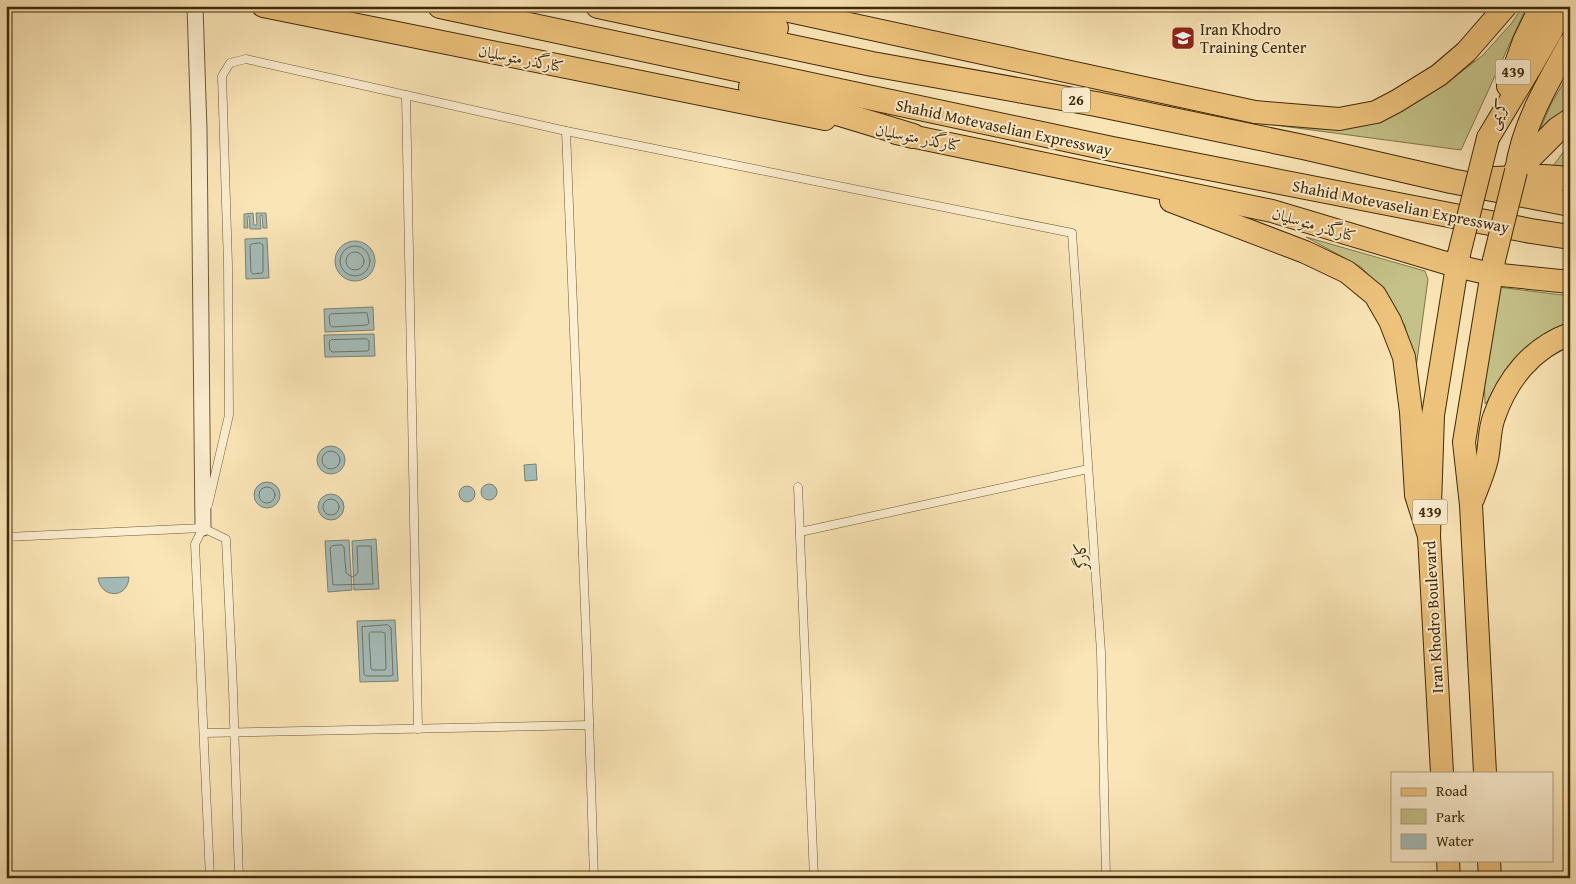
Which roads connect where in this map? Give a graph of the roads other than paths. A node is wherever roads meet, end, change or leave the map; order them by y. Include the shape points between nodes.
1 (195, 6) edge
2 (263, 6) edge
3 (440, 6) edge
4 (598, 6) edge
5 (692, 6) edge
6 (766, 6) edge
7 (1506, 6) edge
8 (1541, 6) edge
9 (1568, 6) edge
10 (592, 39) junction
11 (1570, 43) edge
12 (872, 64) junction
13 (406, 95) junction
14 (1570, 121) edge
15 (566, 131) junction
16 (913, 136) junction
17 (1488, 138) junction
18 (1516, 171) junction
19 (1110, 176) junction
20 (1570, 179) edge
21 (1451, 182) junction
22 (1570, 204) edge
23 (1570, 237) edge
24 (1457, 260) junction
25 (1492, 267) junction
26 (1570, 282) edge
27 (1570, 334) edge
28 (1088, 469) junction
29 (798, 487) dead end
30 (1471, 505) junction
31 (203, 528) junction
32 (800, 532) junction
33 (1429, 536) junction
34 (6, 537) edge
35 (590, 725) junction
36 (418, 729) junction
37 (234, 732) junction
38 (204, 733) junction
39 (1442, 772) edge
40 (1485, 772) edge
41 (1448, 862) edge
42 (1489, 862) edge
43 (210, 878) edge
44 (239, 878) edge
45 (594, 878) edge
46 (814, 878) edge
47 (1106, 878) edge
48 (1449, 878) edge
49 (1490, 878) edge

1 - 31 street
2 - 16 main road, کنارگذر متوسلیان
3 - 10 highway, Shahid Motevaselian Expressway
4 - 12 highway, Shahid Motevaselian Expressway / 26
5 - 12 highway via 777,28
6 - 7 main road via 1255,112 1339,119 1376,112 1439,76 1466,52
8 - 17 main road, کریمی / 439 via 1524,41
9 - 17 main road
10 - 16 highway
10 - 23 highway, Shahid Motevaselian Expressway via 1112,150
11 - 18 main road, 439 via 1538,101 1519,150
12 - 21 highway, Shahid Motevaselian Expressway / 26 via 1105,106
13 - 15 lane
13 - 31 lane via 246,59 230,63 222,76 229,415
13 - 36 lane
14 - 18 highway
15 - 28 lane, کارگر via 1072,233
15 - 35 lane
16 - 19 main road, کنارگذر متوسلیان
17 - 24 main road, 439, bridge
18 - 25 main road, 439, bridge
19 - 24 main road, کنارگذر متوسلیان via 1272,211
19 - 33 main road via 1305,252 1347,272 1375,295 1390,321 1404,357 1416,495
20 - 21 highway via 1544,177
21 - 22 highway, Shahid Motevaselian Expressway / 26
24 - 25 main road, کنارگذر متوسلیان
24 - 33 main road, Iran Khodro Boulevard / 439 via 1433,415
25 - 26 main road, کنارگذر متوسلیان
25 - 30 main road, 439 via 1464,442
27 - 30 main road via 1536,352 1508,386 1493,418 1487,460
28 - 32 lane
28 - 47 lane, کارگر via 1101,652
29 - 32 lane
30 - 40 main road, 439
31 - 34 lane
31 - 37 lane via 226,539
31 - 38 lane via 195,544
32 - 46 lane
33 - 39 main road, Iran Khodro Boulevard / 439
35 - 36 lane
35 - 45 lane
36 - 37 lane
37 - 38 lane
37 - 44 lane
38 - 43 lane
41 - 48 main road
42 - 49 main road

